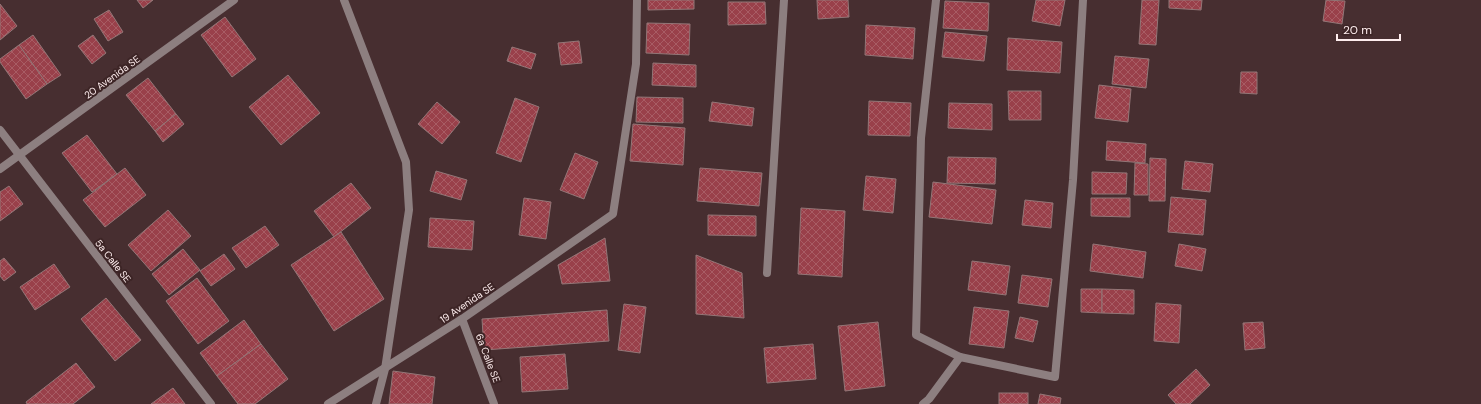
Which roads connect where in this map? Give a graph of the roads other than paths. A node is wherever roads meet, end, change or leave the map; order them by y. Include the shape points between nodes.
1 (234, 0) edge
2 (344, 0) edge
3 (637, 0) edge
4 (784, 0) edge
5 (936, 0) edge
6 (1083, 0) edge
7 (0, 130) edge
8 (20, 156) junction
9 (0, 169) edge
10 (768, 273) dead end
11 (462, 319) junction
12 (960, 357) junction
13 (385, 369) junction
14 (211, 404) edge
15 (328, 404) edge
16 (376, 404) edge
17 (494, 404) edge
18 (923, 404) edge

1 - 8 street, 20 Avenida SE
2 - 13 street via 406,162 409,210
3 - 11 street, 19 Avenida SE via 636,64 613,214
4 - 10 street
5 - 12 street via 921,138 916,335
6 - 12 street via 1073,180 1055,377
7 - 8 street, 5a Calle SE
8 - 9 street, 20 Avenida SE
8 - 14 street, 5a Calle SE
11 - 13 street, 19 Avenida SE
11 - 17 street, 6a Calle SE
12 - 18 street
13 - 15 street, 19 Avenida SE
13 - 16 street

